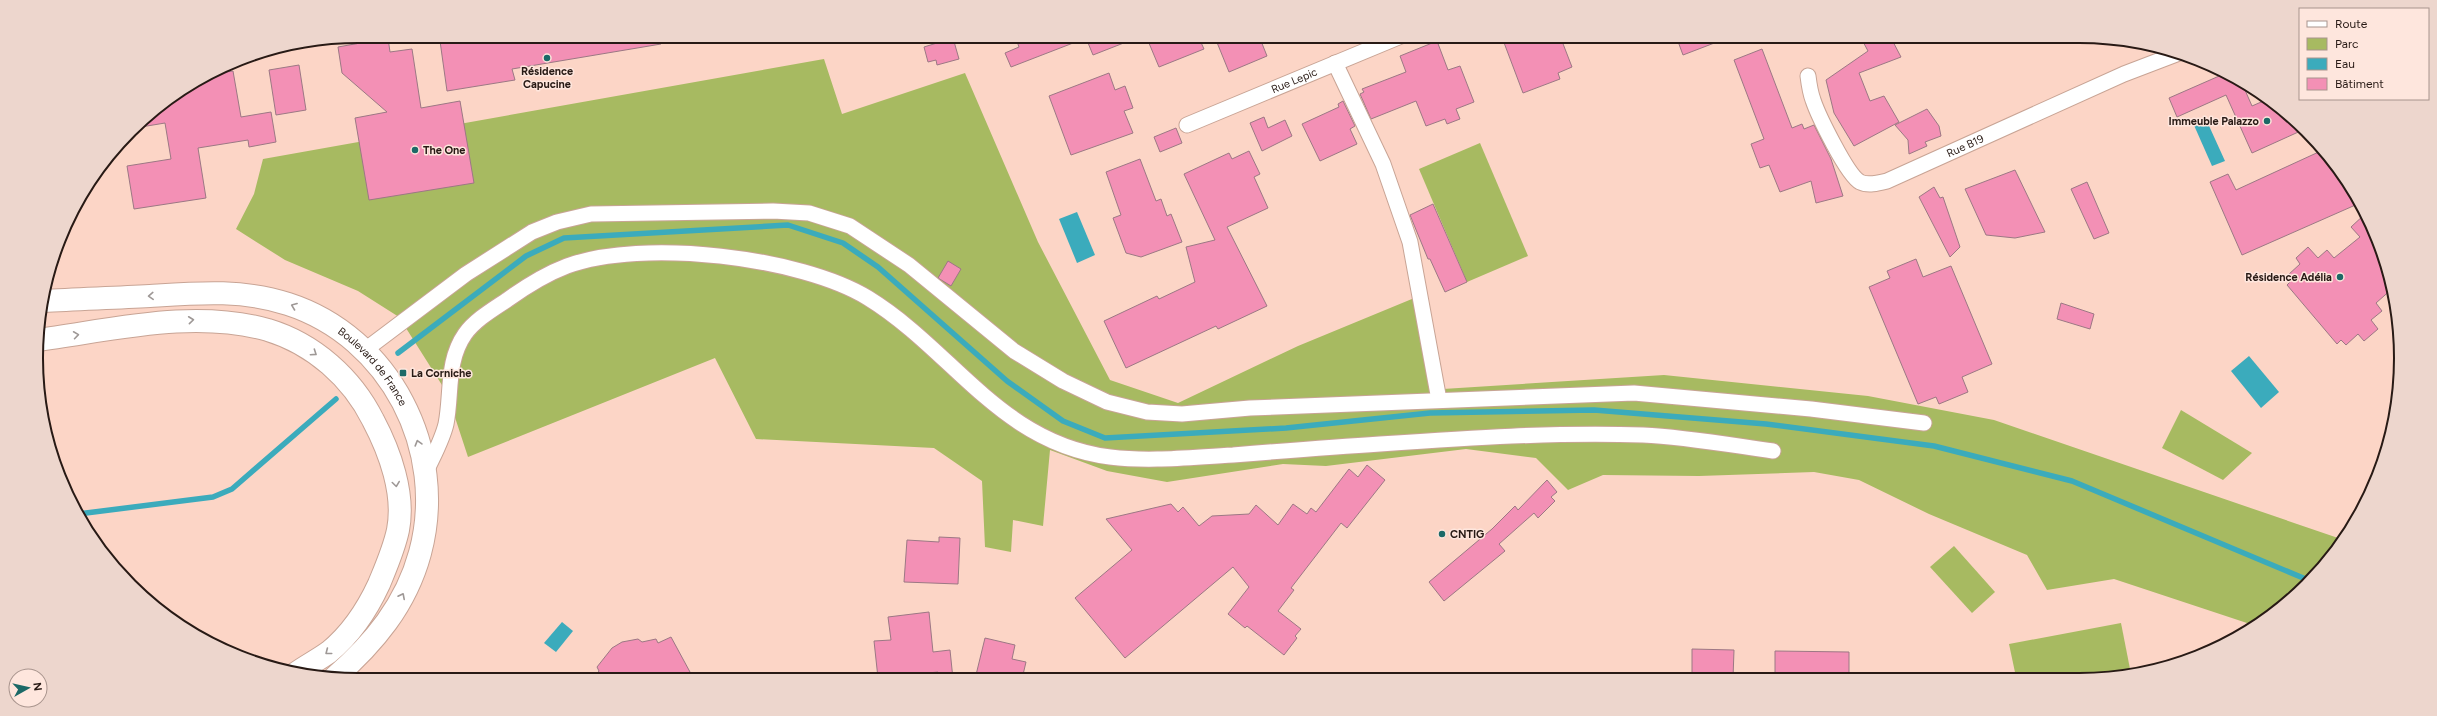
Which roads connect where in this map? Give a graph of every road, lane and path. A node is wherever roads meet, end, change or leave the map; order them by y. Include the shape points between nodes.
1 (1384, 43) edge
2 (2171, 57) edge
3 (1335, 63) junction
4 (1808, 76) dead end
5 (1187, 125) dead end
6 (48, 301) edge
7 (44, 339) edge
8 (365, 350) junction
9 (1439, 400) junction
10 (1924, 423) dead end
11 (1773, 451) dead end
12 (425, 475) junction
13 (304, 668) edge
14 (340, 672) edge

1 - 3 street, Rue Lepic
2 - 4 street, Rue B19 via 2124,74 1887,181 1872,184 1860,182 1839,154 1813,101
3 - 5 street, Rue Lepic
3 - 9 street via 1383,164 1410,242
8 -> 6 main road, Boulevard de France via 323,317 253,294 204,292
7 -> 13 main road via 197,320 240,323 298,342 340,372 357,392 389,453 399,505 398,529 383,574 356,625 329,652
8 - 9 street via 466,274 532,232 557,222 591,214 773,211 809,213 850,226 909,265 1014,351 1063,381 1107,402 1147,412 1182,414 1250,408
12 -> 8 main road, Boulevard de France via 410,416 385,372
9 - 10 street via 1634,393 1811,409
11 - 12 street via 1643,435 1478,437 1166,459 1095,455 1059,445 1005,414 983,397 904,321 864,295 796,268 724,257 650,253 588,260 566,266 525,288 475,323 463,336 455,354 445,426
14 -> 12 main road, Boulevard de France via 383,630 402,597 421,547 426,508

